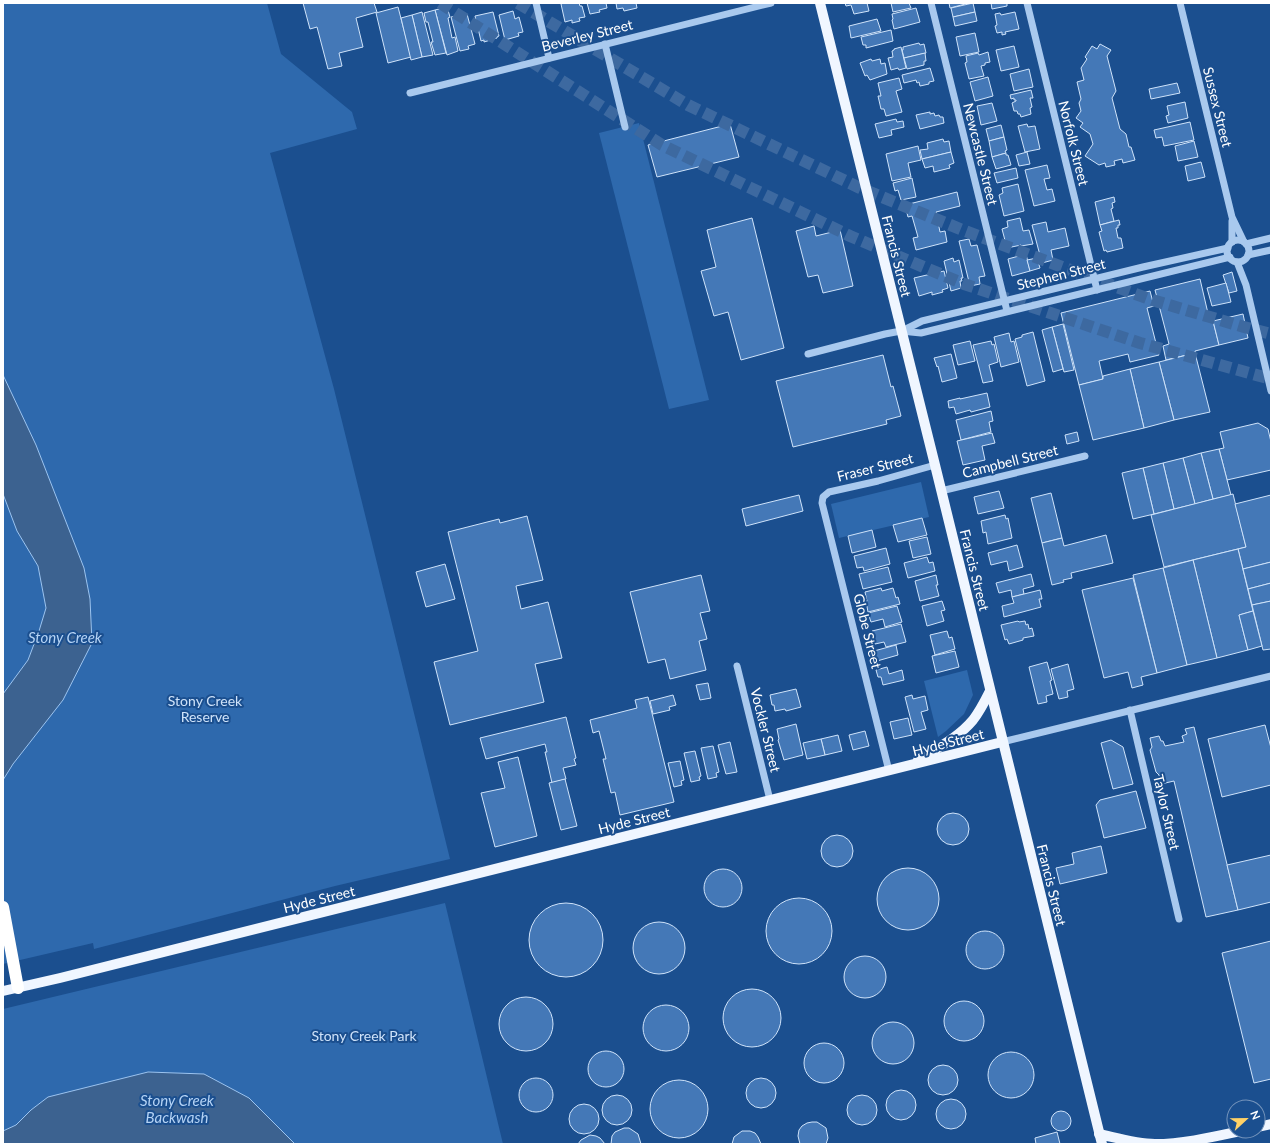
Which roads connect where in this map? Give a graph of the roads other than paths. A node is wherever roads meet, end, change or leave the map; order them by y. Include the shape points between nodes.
1 (536, 3) edge
2 (771, 3) edge
3 (820, 3) edge
4 (931, 3) edge
5 (1027, 3) edge
6 (1180, 3) edge
7 (605, 44) junction
8 (550, 58) junction
9 (410, 93) dead end
10 (625, 127) dead end
11 (1232, 217) junction
12 (1271, 238) edge
13 (1245, 243) junction
14 (1230, 245) junction
15 (1271, 250) edge
16 (1230, 258) junction
17 (1243, 259) junction
18 (1094, 279) junction
19 (1097, 290) junction
20 (1004, 301) junction
21 (1006, 311) junction
22 (901, 331) junction
23 (808, 354) dead end
24 (1271, 391) edge
25 (1084, 456) dead end
26 (935, 465) junction
27 (941, 491) junction
28 (823, 497) joint
29 (736, 666) dead end
30 (1271, 676) edge
31 (990, 691) junction
32 (1130, 710) junction
33 (1002, 742) junction
34 (907, 766) junction
35 (889, 771) junction
36 (770, 800) junction
37 (3, 907) edge
38 (1180, 919) dead end
39 (18, 988) junction
40 (3, 991) edge
41 (1226, 1134) edge
42 (1223, 1135) junction
43 (1100, 1139) edge
44 (1203, 1144) edge

1 - 8 street
2 - 7 street, Beverley Street
3 - 22 main road, Francis Street
4 - 20 street, Newcastle Street
5 - 18 street, Norfolk Street
6 - 11 street, Sussex Street
7 - 8 street, Beverley Street
7 - 10 street
8 - 9 street, Beverley Street
11 - 13 street, Sussex Street
11 - 14 street, Sussex Street
12 - 13 street
13 - 14 street via 1238,240
13 - 17 street via 1249,249
14 - 16 street
14 - 18 street, Stephen Street
15 - 17 street
16 - 17 street
16 - 19 street, Stephen Street
17 - 24 street via 1246,284
18 - 19 street, Norfolk Street
18 - 20 street, Stephen Street
19 - 21 street, Stephen Street
20 - 21 street, Newcastle Street
20 - 22 street, Stephen Street via 922,321
21 - 22 street, Stephen Street via 921,333
22 - 23 street, Stephen Street
22 - 26 main road, Francis Street
25 - 27 street, Campbell Street
26 - 27 main road, Francis Street
26 - 28 street, Fraser Street via 834,490
27 - 31 main road, Francis Street
28 - 35 street, Globe Street via 822,503
29 - 36 street, Vockler Street
30 - 32 street, Hyde Street
31 - 33 main road, Francis Street
31 - 34 main road via 981,709 962,731
32 - 33 street, Hyde Street
32 - 38 street, Taylor Street
33 - 34 main road, Hyde Street
33 - 43 main road, Francis Street
34 - 35 main road, Hyde Street
35 - 36 main road, Hyde Street
36 - 39 main road, Hyde Street
37 - 39 highway
39 - 40 main road, Hyde Street
41 - 42 main road
42 - 43 main road via 1154,1144
42 - 44 main road

